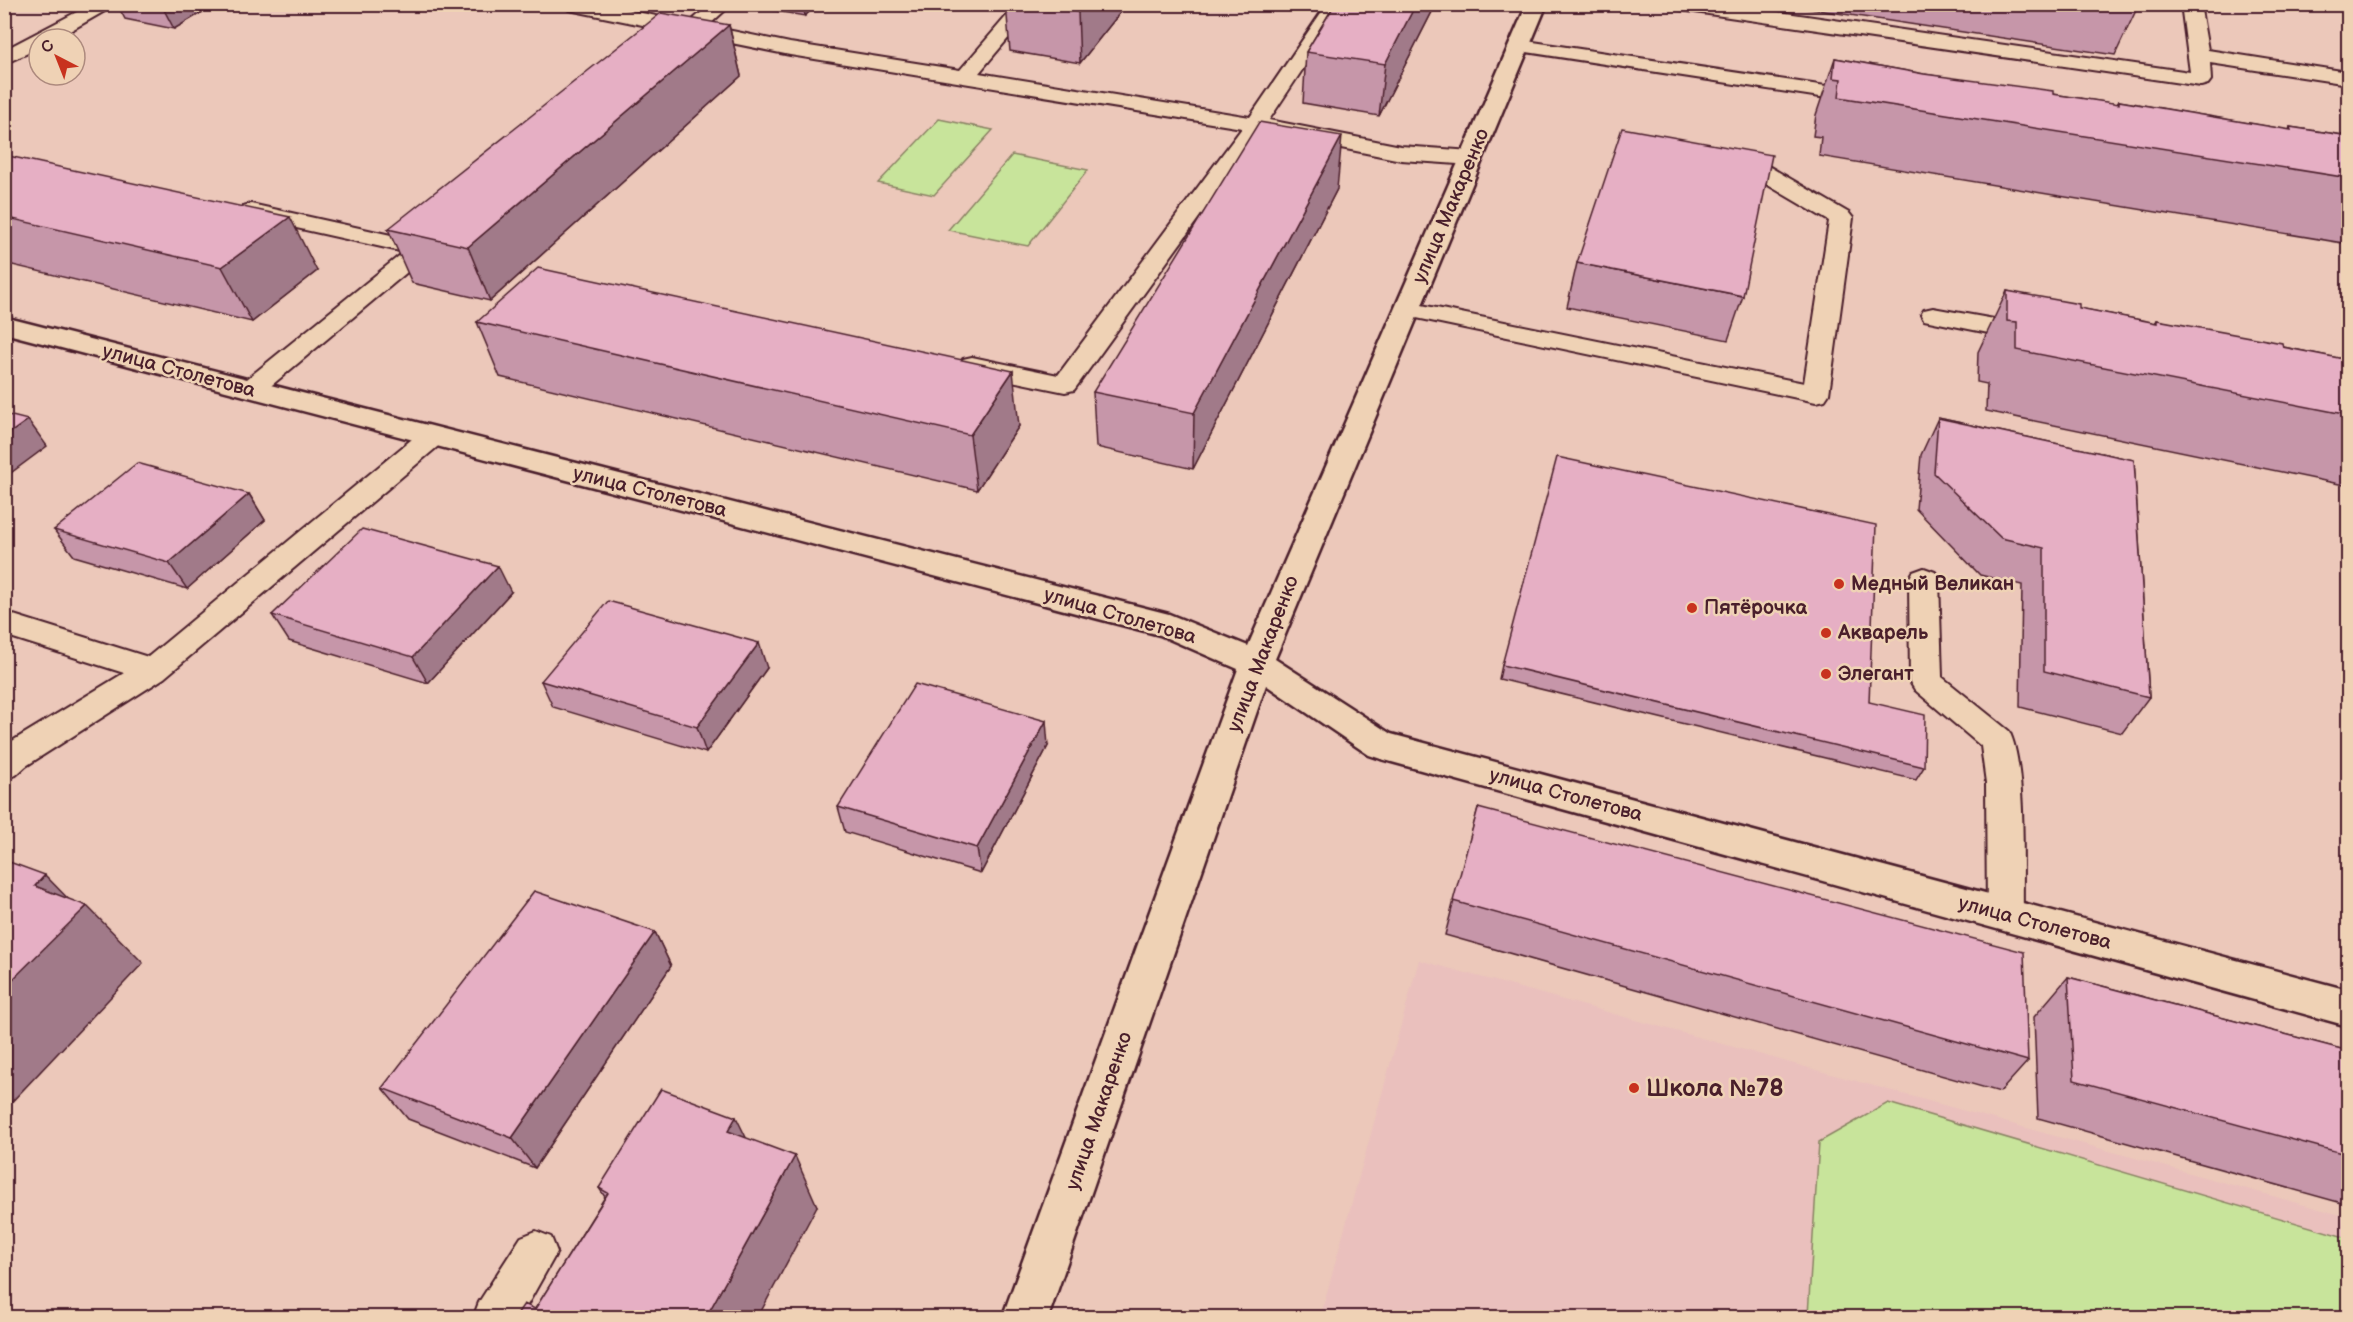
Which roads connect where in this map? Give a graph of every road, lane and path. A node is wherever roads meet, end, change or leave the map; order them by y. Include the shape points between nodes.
1 (108, 4) edge
2 (569, 4) edge
3 (723, 4) edge
4 (1028, 4) edge
5 (1337, 4) edge
6 (1537, 4) edge
7 (1681, 4) edge
8 (2190, 4) edge
9 (65, 27) edge
10 (694, 28) junction
11 (27, 46) edge
12 (1520, 46) junction
13 (667, 51) edge
14 (2199, 55) junction
15 (4, 58) edge
16 (964, 78) junction
17 (2349, 78) edge
18 (1887, 101) edge
19 (1256, 124) junction
20 (1472, 158) junction
21 (1702, 158) edge
22 (225, 205) edge
23 (450, 227) edge
24 (423, 249) junction
25 (1407, 309) junction
26 (1933, 315) dead end
27 (4, 325) edge
28 (2060, 340) edge
29 (948, 360) edge
30 (251, 389) junction
31 (433, 436) junction
32 (1924, 579) dead end
33 (4, 623) edge
34 (1257, 663) junction
35 (153, 670) junction
36 (4, 766) edge
37 (2005, 914) junction
38 (2349, 1008) edge
39 (536, 1252) dead end
40 (495, 1317) edge
41 (1025, 1317) edge

1 - 9 lane
2 - 10 lane
3 - 10 lane
4 - 16 lane
5 - 19 lane
6 - 12 street, улица Макаренко
7 - 14 lane via 2201,80
8 - 14 lane
10 - 13 lane
10 - 16 lane via 790,49
11 - 15 lane
12 - 18 lane
12 - 20 street, улица Макаренко
14 - 17 lane
16 - 19 lane
19 - 20 lane via 1401,153
19 - 29 lane via 1065,384
20 - 25 street, улица Макаренко
21 - 25 lane via 1750,165 1841,218 1816,394
22 - 24 lane
23 - 24 lane
24 - 30 lane
25 - 34 street, улица Макаренко
26 - 28 lane
27 - 30 street, улица Столетова
30 - 31 street, улица Столетова
31 - 34 street, улица Столетова via 1169,627
31 - 35 lane
32 - 37 lane via 1926,682 1997,740 2003,783
33 - 35 lane
34 - 37 street, улица Столетова via 1381,745
34 - 41 street, улица Макаренко
35 - 36 lane
37 - 38 street, улица Столетова
39 - 40 lane

